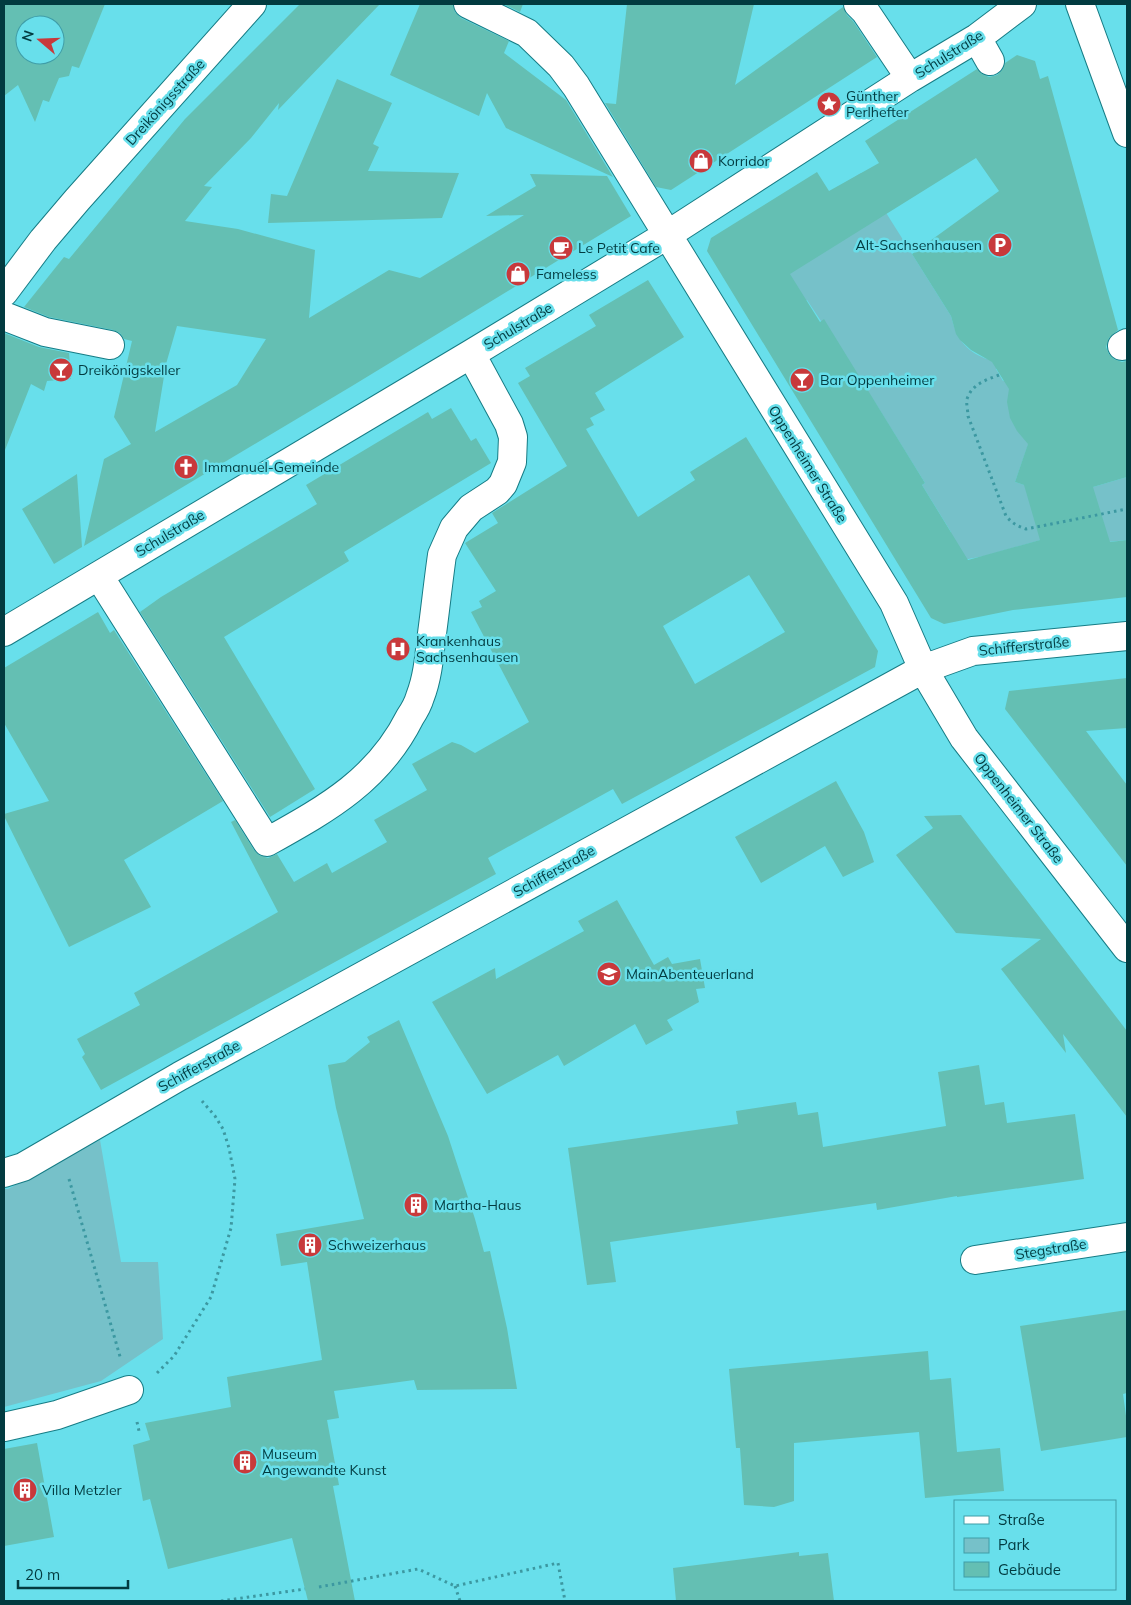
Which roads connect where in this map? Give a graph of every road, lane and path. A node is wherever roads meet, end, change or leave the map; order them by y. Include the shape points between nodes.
1 (252, 4) edge
2 (468, 4) edge
3 (858, 4) edge
4 (1022, 4) edge
5 (1080, 4) edge
6 (910, 78) junction
7 (1127, 133) edge
8 (666, 235) junction
9 (4, 292) edge
10 (4, 316) edge
11 (110, 345) dead end
12 (471, 354) junction
13 (999, 375) dead end
14 (1127, 509) edge
15 (98, 576) junction
16 (4, 632) edge
17 (1127, 636) edge
18 (923, 669) junction
19 (1127, 948) edge
20 (180, 1076) junction
21 (4, 1173) edge
22 (69, 1178) dead end
23 (1127, 1238) edge
24 (974, 1260) dead end
25 (129, 1390) junction
26 (4, 1427) edge
27 (455, 1586) junction
28 (319, 1587) dead end
29 (305, 1589) dead end
30 (221, 1601) edge
31 (460, 1601) edge
32 (566, 1601) edge

1 - 9 street, Dreikönigsstraße via 77,200
2 - 8 street, Oppenheimer Straße via 527,34 561,66
3 - 6 street
4 - 6 street, Schulstraße via 984,50
5 - 7 street
6 - 8 street, Schulstraße
8 - 12 street, Schulstraße
8 - 18 street, Oppenheimer Straße via 894,603
10 - 11 street via 45,332
12 - 15 street, Schulstraße
12 - 15 street via 509,424 512,462 503,484 471,508 447,541 428,669 420,697 404,729 389,753 367,776 313,816 267,842
13 - 14 path via 980,382 973,389 967,400 968,416 1010,521 1026,529
15 - 16 street, Schulstraße
17 - 18 street, Schifferstraße via 973,651
18 - 19 street, Oppenheimer Straße via 964,738
18 - 20 street, Schifferstraße
20 - 21 street, Schifferstraße via 23,1166
20 - 25 path via 223,1129 235,1180 231,1228 211,1297 174,1356 151,1380
22 - 25 path
23 - 24 street, Stegstraße
25 - 26 street via 57,1415
27 - 28 path via 418,1569
27 - 31 path
27 - 32 path via 558,1563
29 - 30 path

